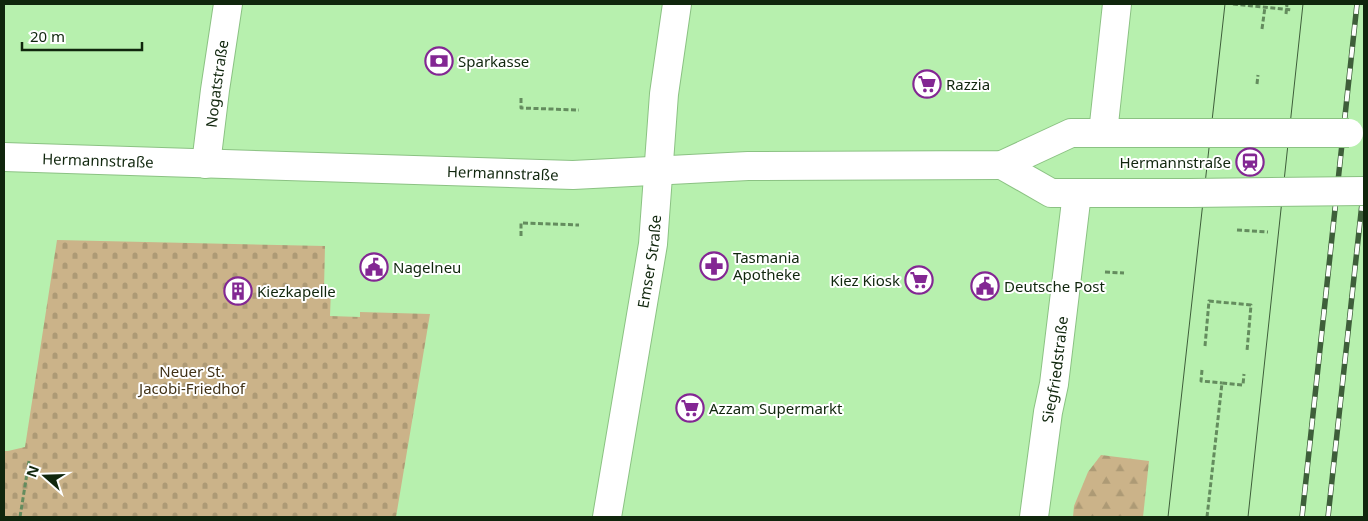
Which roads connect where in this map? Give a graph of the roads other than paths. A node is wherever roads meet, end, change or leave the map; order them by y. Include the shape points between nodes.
1 (228, 4) edge
2 (677, 4) edge
3 (1116, 4) edge
4 (1103, 133) junction
5 (1364, 133) edge
6 (4, 157) edge
7 (206, 164) junction
8 (1002, 165) junction
9 (659, 171) junction
10 (1364, 191) edge
11 (1077, 193) junction
12 (606, 517) edge
13 (1034, 517) edge

1 - 7 main road, Nogatstraße
2 - 9 main road, Emser Straße via 664,94
3 - 4 main road
4 - 5 main road, Hermannstraße, bridge
4 - 8 main road, Hermannstraße via 1071,133
6 - 7 main road, Hermannstraße
7 - 9 main road, Hermannstraße via 573,175
8 - 9 main road, Hermannstraße via 748,166
8 - 11 main road, Hermannstraße via 1051,193
9 - 12 main road, Emser Straße via 653,244
10 - 11 main road, Hermannstraße, bridge
11 - 13 main road, Siegfriedstraße

